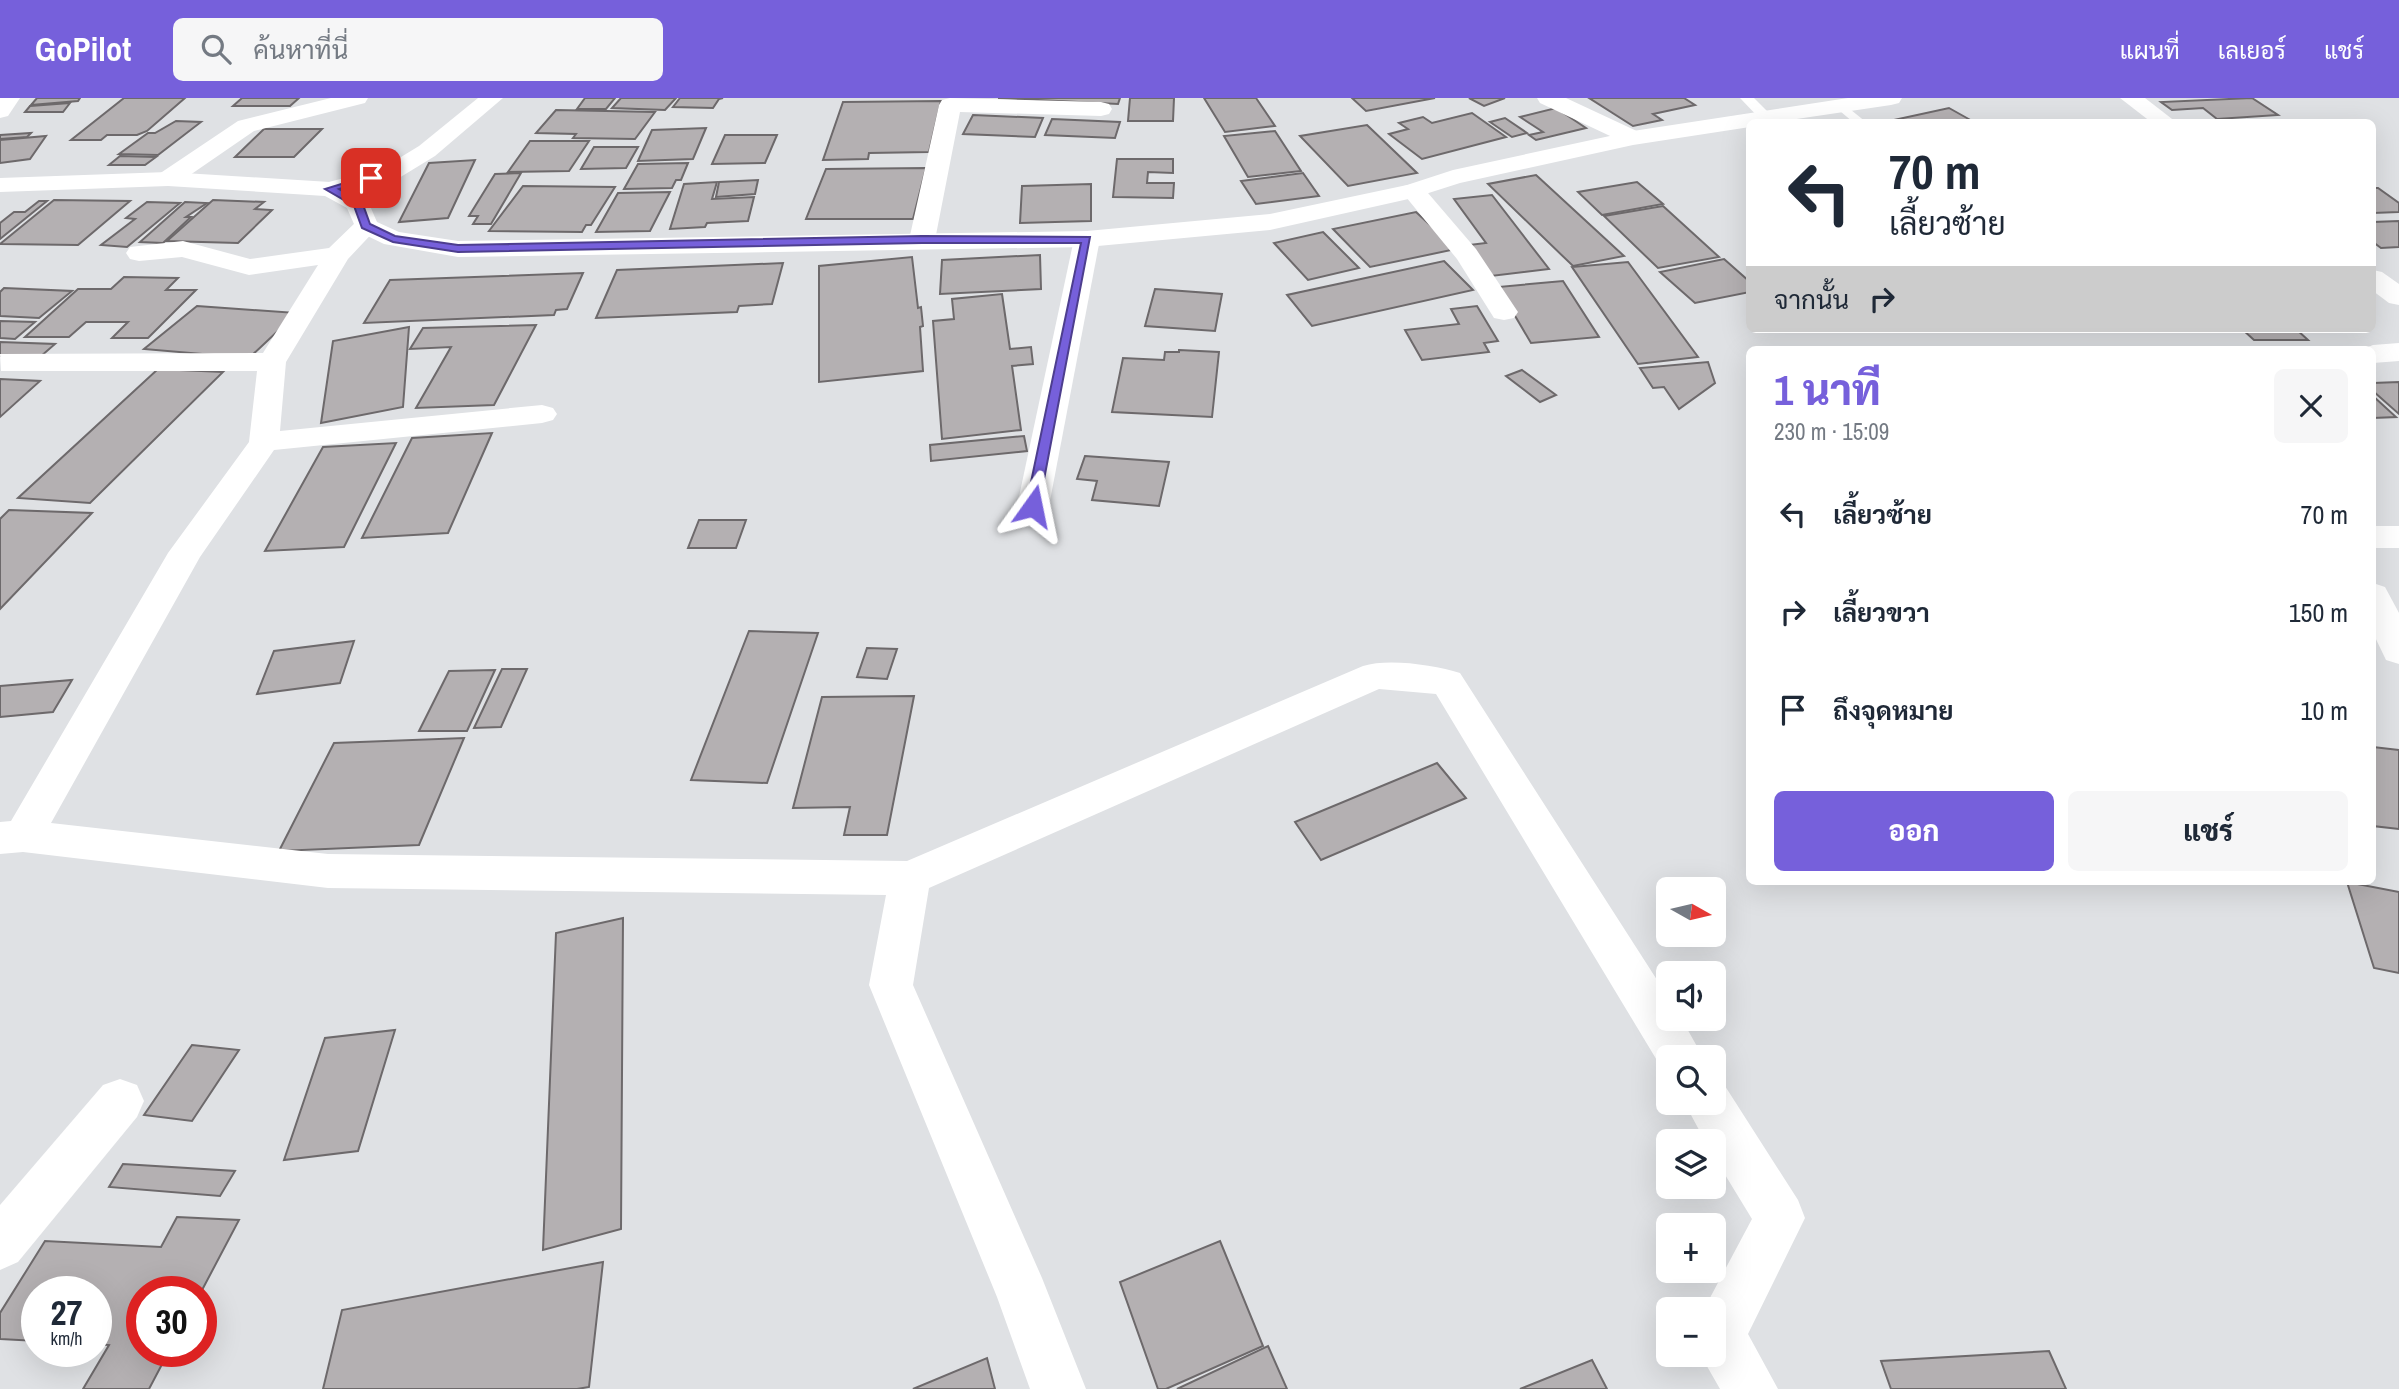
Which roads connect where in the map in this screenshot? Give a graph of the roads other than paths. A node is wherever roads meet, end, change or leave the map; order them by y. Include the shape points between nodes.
1 (9, 98) edge
2 (357, 98) edge
3 (492, 98) edge
4 (1548, 98) edge
5 (1746, 98) edge
6 (1891, 98) edge
7 (2131, 98) edge
8 (1840, 106) junction
9 (1101, 109) dead end
10 (0, 111) edge
11 (1766, 117) junction
12 (1753, 119) edge
13 (1856, 119) edge
14 (2161, 119) edge
15 (1746, 120) edge
16 (1633, 138) junction
17 (168, 178) junction
18 (0, 185) edge
19 (330, 189) junction
20 (1413, 191) junction
21 (366, 226) junction
22 (1087, 239) junction
23 (922, 240) junction
24 (139, 253) dead end
25 (337, 255) junction
26 (2376, 280) edge
27 (2399, 297) edge
28 (1504, 312) dead end
29 (2399, 352) edge
30 (2376, 354) edge
31 (1, 362) edge
32 (272, 362) junction
33 (542, 414) dead end
34 (264, 442) junction
35 (1033, 506) dead end
36 (2376, 537) edge
37 (2399, 537) edge
38 (2376, 601) edge
39 (2399, 651) edge
40 (11, 837) edge
41 (910, 878) junction
42 (1673, 1045) edge
43 (120, 1101) dead end
44 (1716, 1115) edge
45 (0, 1244) edge
46 (1058, 1389) edge
47 (1751, 1389) edge

1 - 10 street
2 - 17 street via 246,127
3 - 19 street via 427,151 391,173
4 - 16 street
5 - 11 lane
6 - 8 street
7 - 14 street
8 - 11 street
8 - 13 lane
9 - 23 street via 950,105
11 - 12 street
15 - 16 street
16 - 20 street via 1453,177
17 - 18 street
17 - 19 street
19 - 21 street via 359,204
20 - 22 street via 1270,222
20 - 28 street via 1466,255
21 - 23 street via 393,239 458,249
21 - 25 street
22 - 23 street
22 - 35 street
24 - 25 street via 183,248 249,267
25 - 32 street
26 - 27 street
29 - 30 street
31 - 32 street
32 - 34 street
33 - 34 street
34 - 40 street via 185,553
36 - 37 street
38 - 39 street
40 - 41 street via 328,871
41 - 42 street via 1376,675 1447,682
41 - 46 street via 891,985
43 - 45 street
44 - 47 street via 1780,1218 1719,1335

